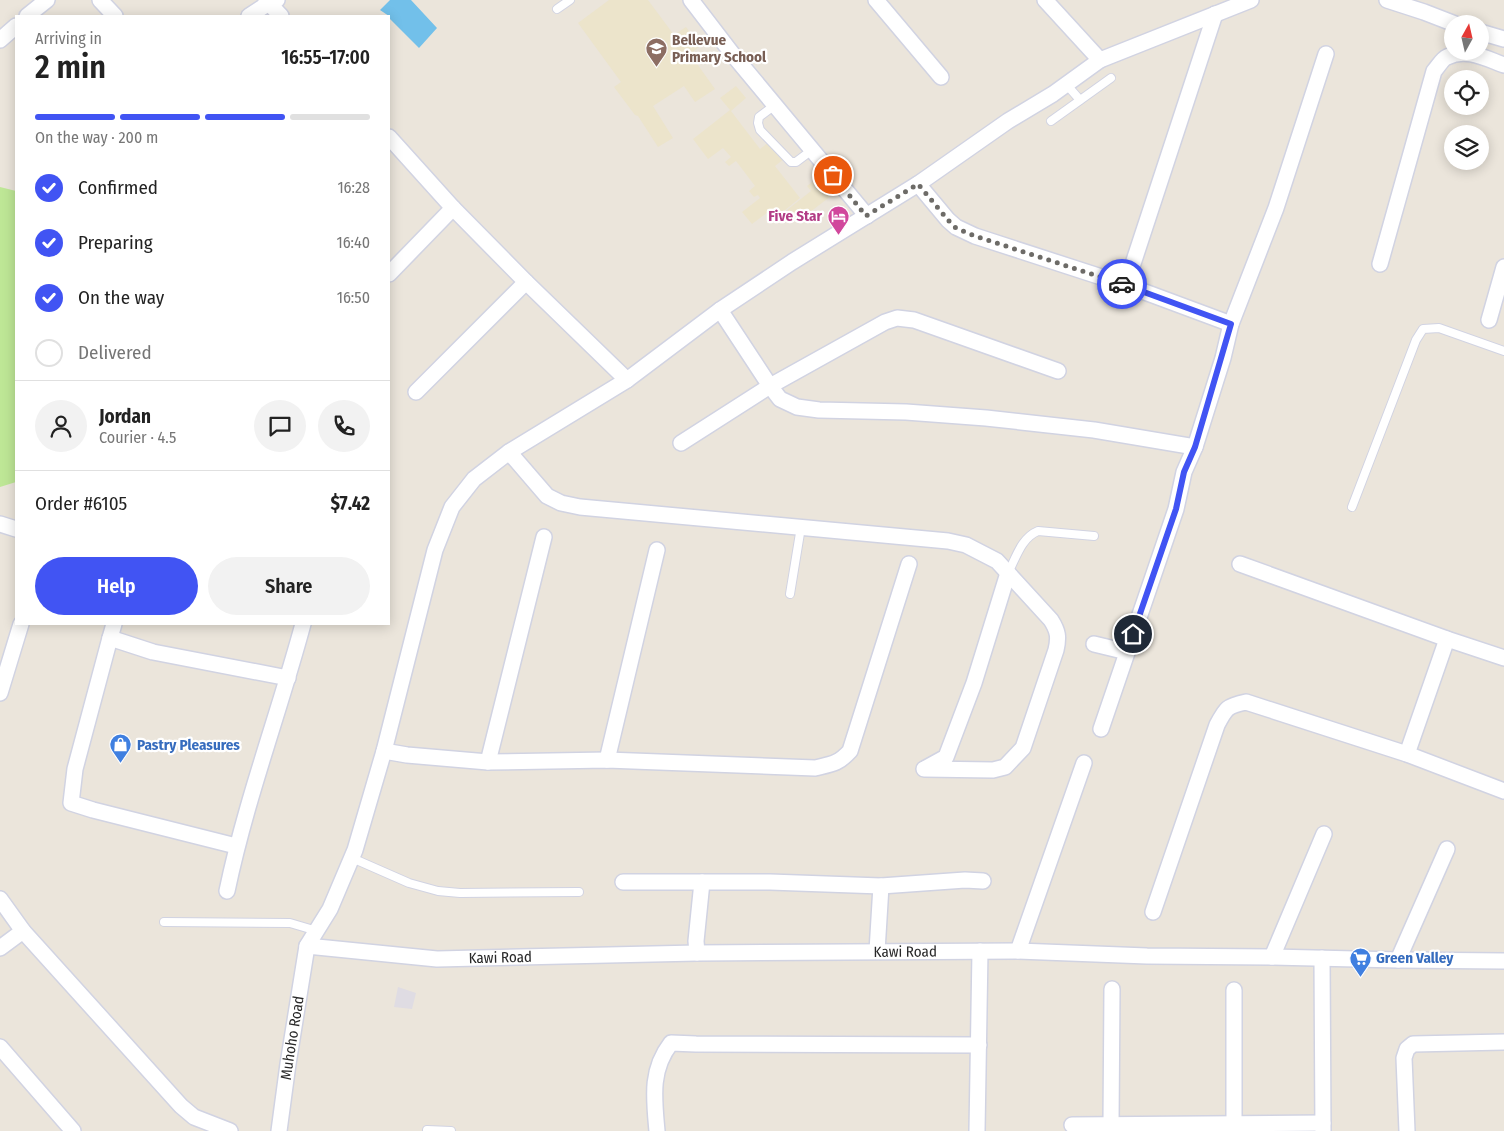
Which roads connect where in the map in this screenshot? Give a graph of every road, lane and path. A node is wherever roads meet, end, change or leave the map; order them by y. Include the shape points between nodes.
1 (47, 0) edge
2 (100, 0) edge
3 (570, 0) edge
4 (692, 0) edge
5 (876, 0) edge
6 (1045, 0) edge
7 (1251, 0) edge
8 (1387, 0) edge
9 (1420, 0) edge
10 (271, 1) edge
11 (558, 9) dead end
12 (1215, 14) junction
13 (29, 15) edge
14 (113, 15) edge
15 (250, 15) edge
16 (280, 15) edge
17 (1444, 18) edge
18 (1444, 20) edge
19 (15, 28) edge
20 (1489, 35) edge
21 (1504, 39) edge
22 (0, 40) edge
23 (1326, 54) dead end
24 (1100, 60) junction
25 (1504, 65) edge
26 (941, 77) dead end
27 (1111, 78) dead end
28 (1066, 84) junction
29 (1080, 100) junction
30 (775, 105) junction
31 (1051, 121) dead end
32 (390, 138) edge
33 (812, 150) junction
34 (918, 184) junction
35 (453, 208) junction
36 (866, 216) junction
37 (1380, 264) dead end
38 (1504, 267) edge
39 (390, 273) edge
40 (526, 282) junction
41 (1126, 285) junction
42 (720, 310) junction
43 (1489, 320) dead end
44 (1231, 324) junction
45 (1504, 351) edge
46 (1058, 371) dead end
47 (627, 380) junction
48 (770, 386) junction
49 (416, 392) dead end
50 (681, 443) dead end
51 (1195, 447) junction
52 (509, 452) junction
53 (1352, 507) dead end
54 (0, 524) edge
55 (801, 527) junction
56 (15, 529) edge
57 (1094, 536) dead end
58 (544, 537) dead end
59 (657, 550) dead end
60 (909, 564) dead end
61 (1240, 564) dead end
62 (1008, 573) junction
63 (790, 594) dead end
64 (21, 625) edge
65 (303, 625) edge
66 (112, 631) edge
67 (1447, 639) junction
68 (1094, 644) dead end
69 (1127, 652) junction
70 (1504, 658) edge
71 (288, 678) junction
72 (0, 693) edge
73 (1101, 729) dead end
74 (384, 751) junction
75 (1407, 754) junction
76 (607, 760) junction
77 (488, 762) junction
78 (1084, 763) dead end
79 (1504, 791) edge
80 (1324, 834) dead end
81 (236, 846) junction
82 (1446, 849) dead end
83 (352, 858) junction
84 (983, 881) dead end
85 (622, 882) dead end
86 (702, 882) junction
87 (881, 886) junction
88 (227, 891) dead end
89 (579, 892) dead end
90 (0, 899) edge
91 (1153, 912) dead end
92 (164, 922) dead end
93 (23, 931) junction
94 (317, 931) junction
95 (307, 946) junction
96 (0, 948) edge
97 (876, 951) junction
98 (980, 951) junction
99 (1018, 951) junction
100 (697, 952) junction
101 (1272, 957) junction
102 (1322, 958) junction
103 (1398, 960) junction
104 (1504, 961) edge
105 (1112, 989) dead end
106 (1234, 990) dead end
107 (1504, 1042) edge
108 (979, 1045) junction
109 (0, 1047) edge
110 (1234, 1124) junction
111 (1072, 1125) dead end
112 (1111, 1125) junction
113 (1323, 1127) edge
114 (427, 1130) edge
115 (73, 1131) edge
116 (230, 1131) edge
117 (279, 1131) edge
118 (451, 1131) edge
119 (657, 1131) edge
120 (977, 1131) edge
121 (1407, 1131) edge

1 - 13 street
2 - 14 street
3 - 11 lane
4 - 30 street
5 - 26 street
6 - 24 street
7 - 12 street
8 - 18 street
9 - 17 street
10 - 15 street
10 - 16 street
12 - 24 street
12 - 41 street
19 - 22 street
20 - 21 street
23 - 44 street via 1276,208
24 - 28 street
25 - 37 street via 1462,52 1446,57 1434,71
27 - 29 lane
28 - 29 lane
28 - 34 street
29 - 31 lane
30 - 33 street
30 - 33 lane via 759,117 760,130 791,162
32 - 35 street
33 - 36 street
34 - 36 street
34 - 41 street via 956,228
35 - 39 street
35 - 40 street
36 - 42 street
38 - 43 street
40 - 47 street
40 - 49 street
41 - 44 street
42 - 47 street
42 - 48 street
44 - 51 street
45 - 53 lane via 1438,328 1424,329 1416,340
46 - 48 street via 914,320 896,318
47 - 52 street
48 - 50 street
48 - 51 street via 780,398 797,407 986,418 1094,430
51 - 69 street via 1184,472 1176,509
52 - 55 street via 547,496 561,503
52 - 74 street via 474,480 452,507 446,521 435,550
54 - 56 street
55 - 62 street via 959,543 997,561
55 - 63 lane
57 - 62 lane via 1038,531 1031,534 1025,539
58 - 77 street
59 - 76 street
60 - 76 street via 850,751 841,760 815,768
61 - 67 street
62 - 62 street via 1051,620 1057,629 1058,640 1023,748 1005,767 993,770 924,769 946,758 974,683
64 - 72 street
65 - 71 street
66 - 71 street via 153,652
66 - 81 street via 75,770 71,803
67 - 70 street
67 - 75 street
68 - 69 street
69 - 73 street
71 - 81 street
74 - 77 street via 407,756
74 - 83 street
75 - 79 street
75 - 91 street via 1246,702 1234,704 1225,710 1217,725
76 - 77 street
78 - 99 street
80 - 101 street
81 - 88 street
82 - 103 street
83 - 89 lane via 409,883 438,891
83 - 94 street
84 - 87 street
85 - 86 street
86 - 87 street
86 - 100 street
87 - 97 street
90 - 93 street
92 - 94 lane via 290,923
93 - 96 street
93 - 116 street via 180,1106 194,1117
94 - 95 street
95 - 100 street, Kawi Road via 437,959
95 - 117 street, Muhoho Road
97 - 98 street, Kawi Road
97 - 100 street, Kawi Road
98 - 99 street, Kawi Road
98 - 108 street
99 - 101 street, Kawi Road
101 - 102 street, Kawi Road
102 - 103 street, Kawi Road
102 - 113 street
103 - 104 street, Kawi Road
105 - 112 street
106 - 110 street
107 - 121 street via 1413,1044 1407,1049 1404,1058
108 - 119 street via 671,1043 662,1054 657,1069 654,1100
108 - 120 street
109 - 115 street
110 - 112 street
110 - 113 street
111 - 112 street
114 - 118 lane

